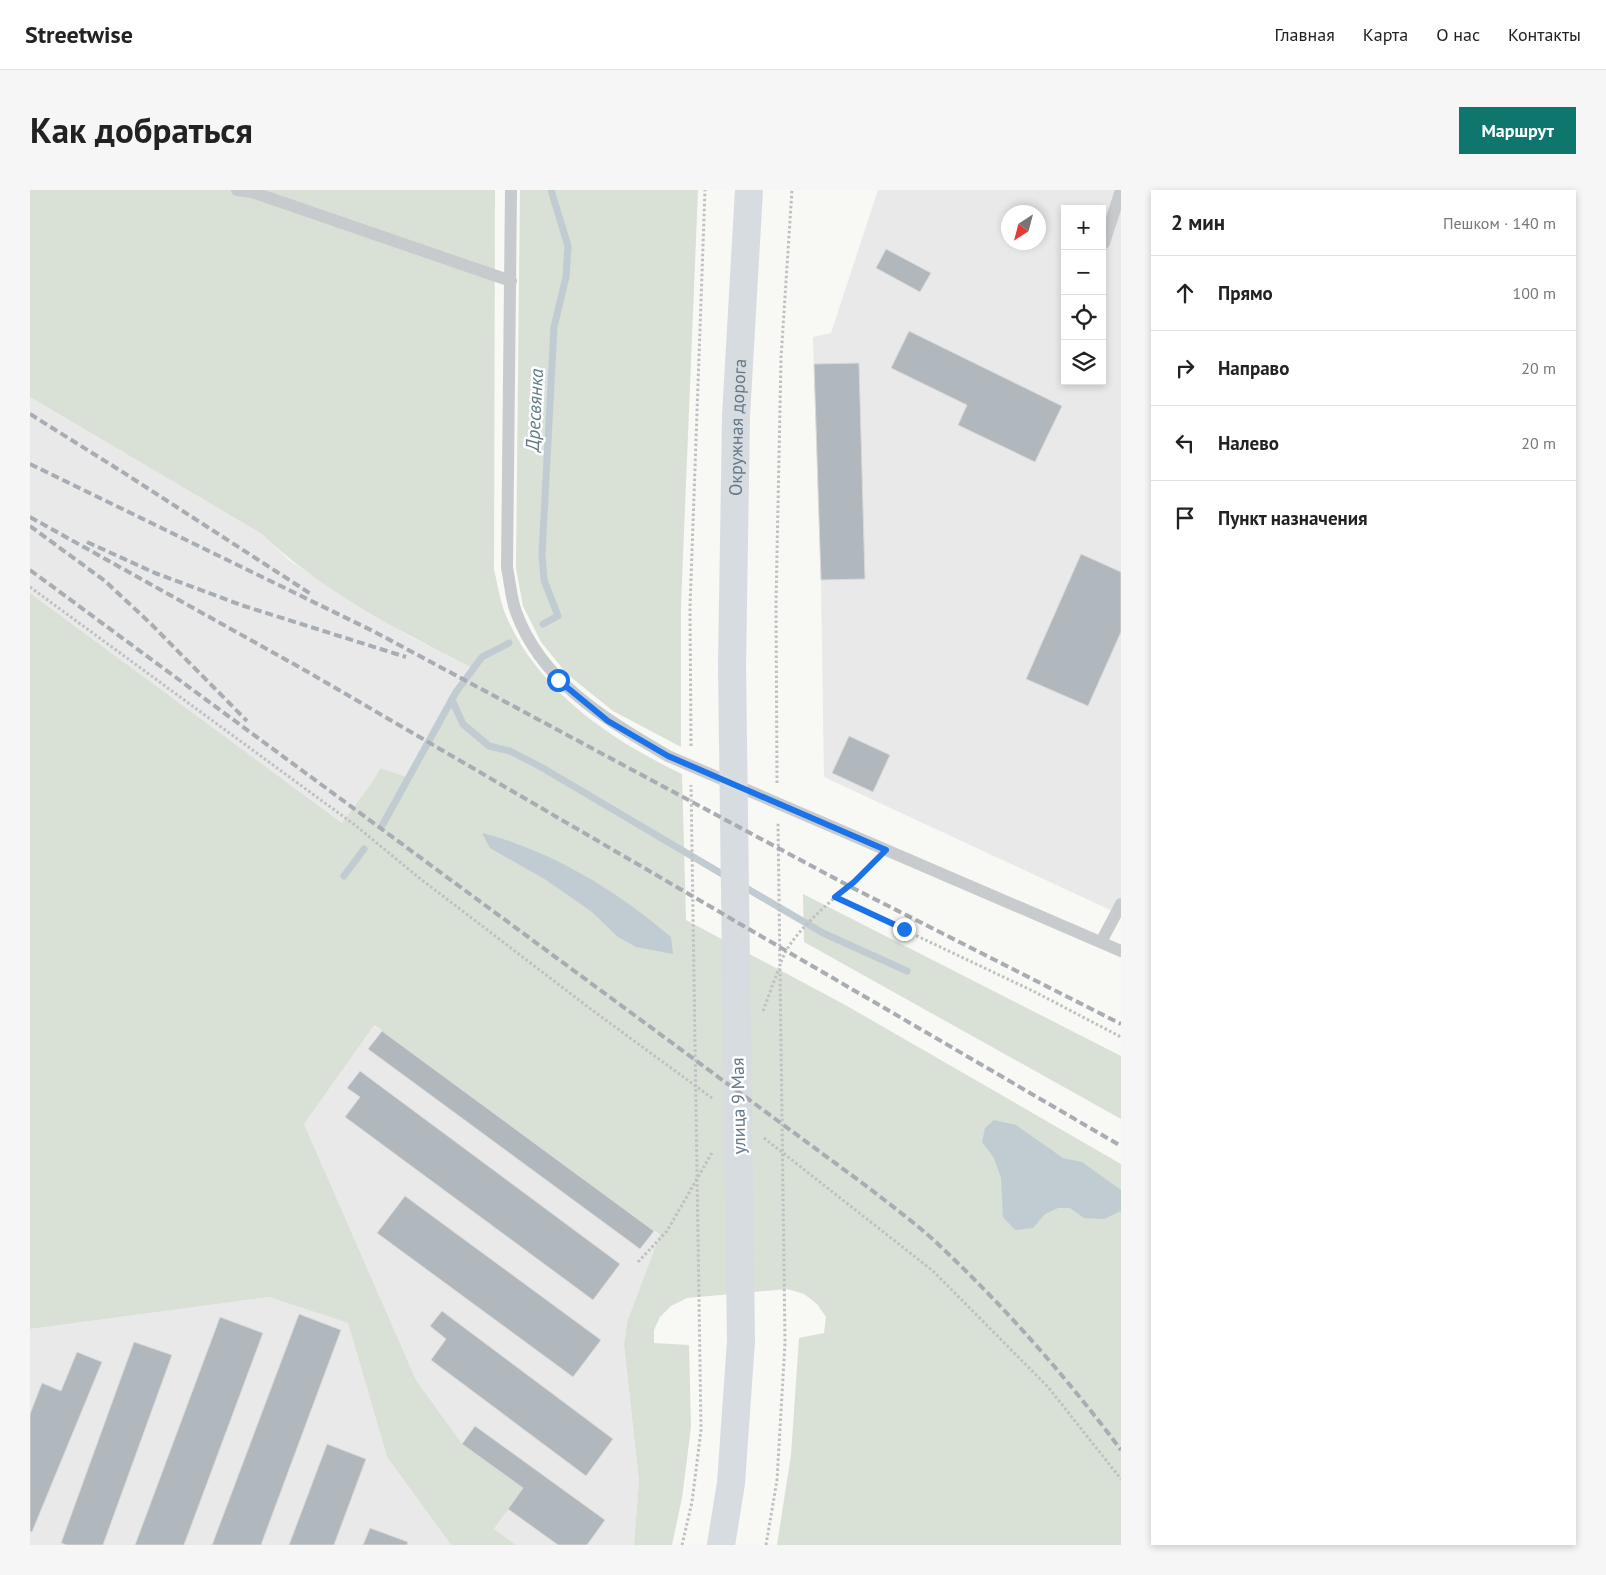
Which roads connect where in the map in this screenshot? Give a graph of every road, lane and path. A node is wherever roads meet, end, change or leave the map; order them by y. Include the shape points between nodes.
1 (237, 190) edge
2 (511, 190) edge
3 (705, 190) edge
4 (749, 190) edge
5 (792, 190) edge
6 (1121, 190) edge
7 (1106, 237) edge
8 (510, 281) junction
9 (30, 587) edge
10 (732, 666) joint
11 (691, 752) dead end
12 (692, 782) dead end
13 (778, 786) dead end
14 (778, 816) dead end
15 (886, 850) junction
16 (835, 897) junction
17 (1121, 904) edge
18 (798, 936) dead end
19 (1101, 942) junction
20 (1121, 951) edge
21 (1121, 1036) edge
22 (713, 1098) dead end
23 (758, 1133) dead end
24 (1121, 1479) edge
25 (682, 1545) edge
26 (721, 1545) edge
27 (766, 1545) edge

1 - 8 lane via 252,192
2 - 8 lane
3 - 11 path via 690,663
4 - 10 main road, Окружная дорога via 736,416
5 - 13 path via 781,358 776,667
6 - 7 lane
8 - 15 lane via 507,568 516,612 531,645 558,680 608,721 668,756
9 - 22 path via 355,825 592,1010
10 - 26 main road, улица 9 Мая via 741,1341 731,1483
12 - 25 path via 701,1430 692,1502
14 - 27 path via 785,1343 777,1480
15 - 16 path
15 - 19 lane
16 - 18 path
16 - 21 path
17 - 19 lane
19 - 20 lane
23 - 24 path via 933,1271 1048,1387

